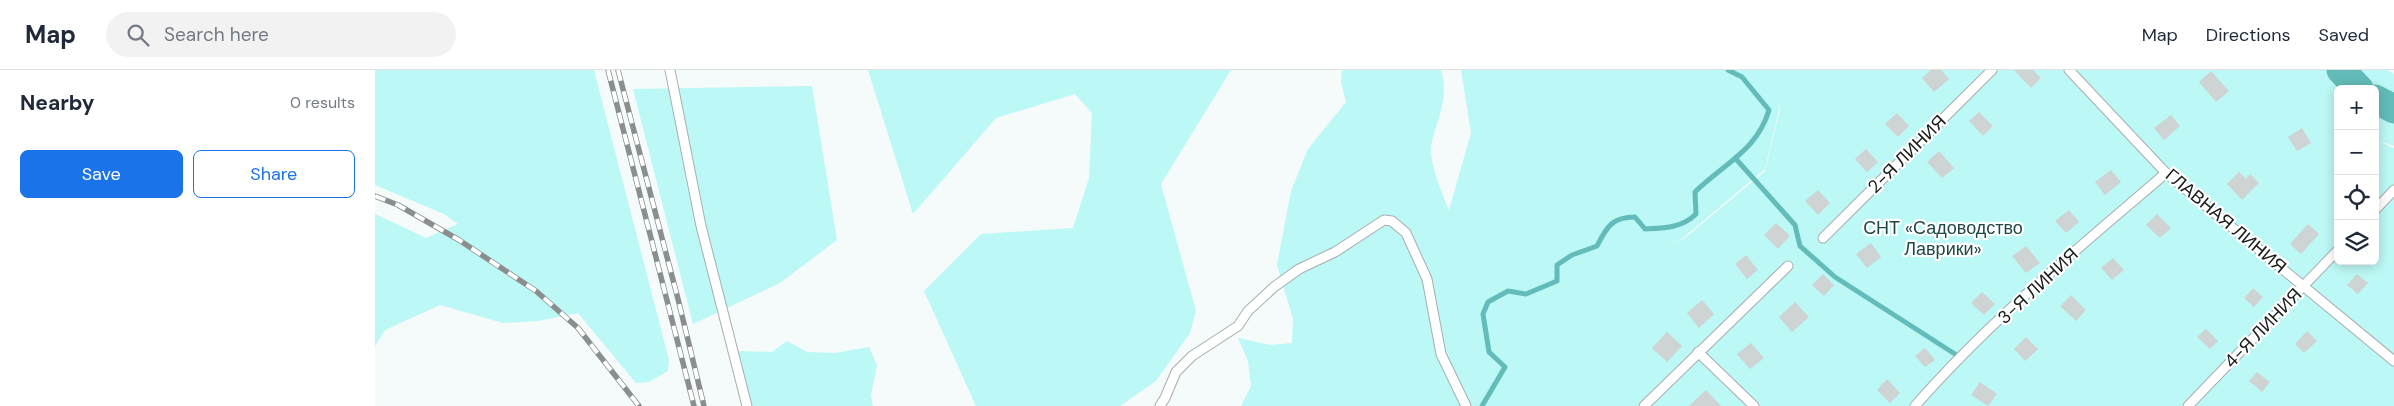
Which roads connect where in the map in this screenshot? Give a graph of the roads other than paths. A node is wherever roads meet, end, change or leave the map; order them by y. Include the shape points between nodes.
1 (670, 70) edge
2 (1992, 70) edge
3 (2069, 70) edge
4 (2166, 173) junction
5 (2394, 190) edge
6 (2379, 206) edge
7 (1823, 238) dead end
8 (2334, 254) edge
9 (1788, 266) dead end
10 (2304, 286) junction
11 (1699, 352) junction
12 (2394, 360) edge
13 (747, 406) edge
14 (1160, 406) edge
15 (1466, 406) edge
16 (1645, 406) edge
17 (1754, 406) edge
18 (1915, 406) edge
19 (2188, 406) edge

1 - 13 lane via 701,226
2 - 7 lane, 2-Я ЛИНИЯ
3 - 4 lane, ГЛАВНАЯ ЛИНИЯ
4 - 10 lane, ГЛАВНАЯ ЛИНИЯ
4 - 18 lane, 3-Я ЛИНИЯ via 2059,266 1945,372
5 - 6 lane
8 - 10 lane, 4-Я ЛИНИЯ
9 - 11 lane
10 - 12 lane, ГЛАВНАЯ ЛИНИЯ
10 - 19 lane, 4-Я ЛИНИЯ
11 - 16 lane
11 - 17 lane
14 - 15 lane via 1176,372 1192,356 1239,326 1248,312 1274,287 1384,220 1391,221 1406,233 1427,279 1441,354

